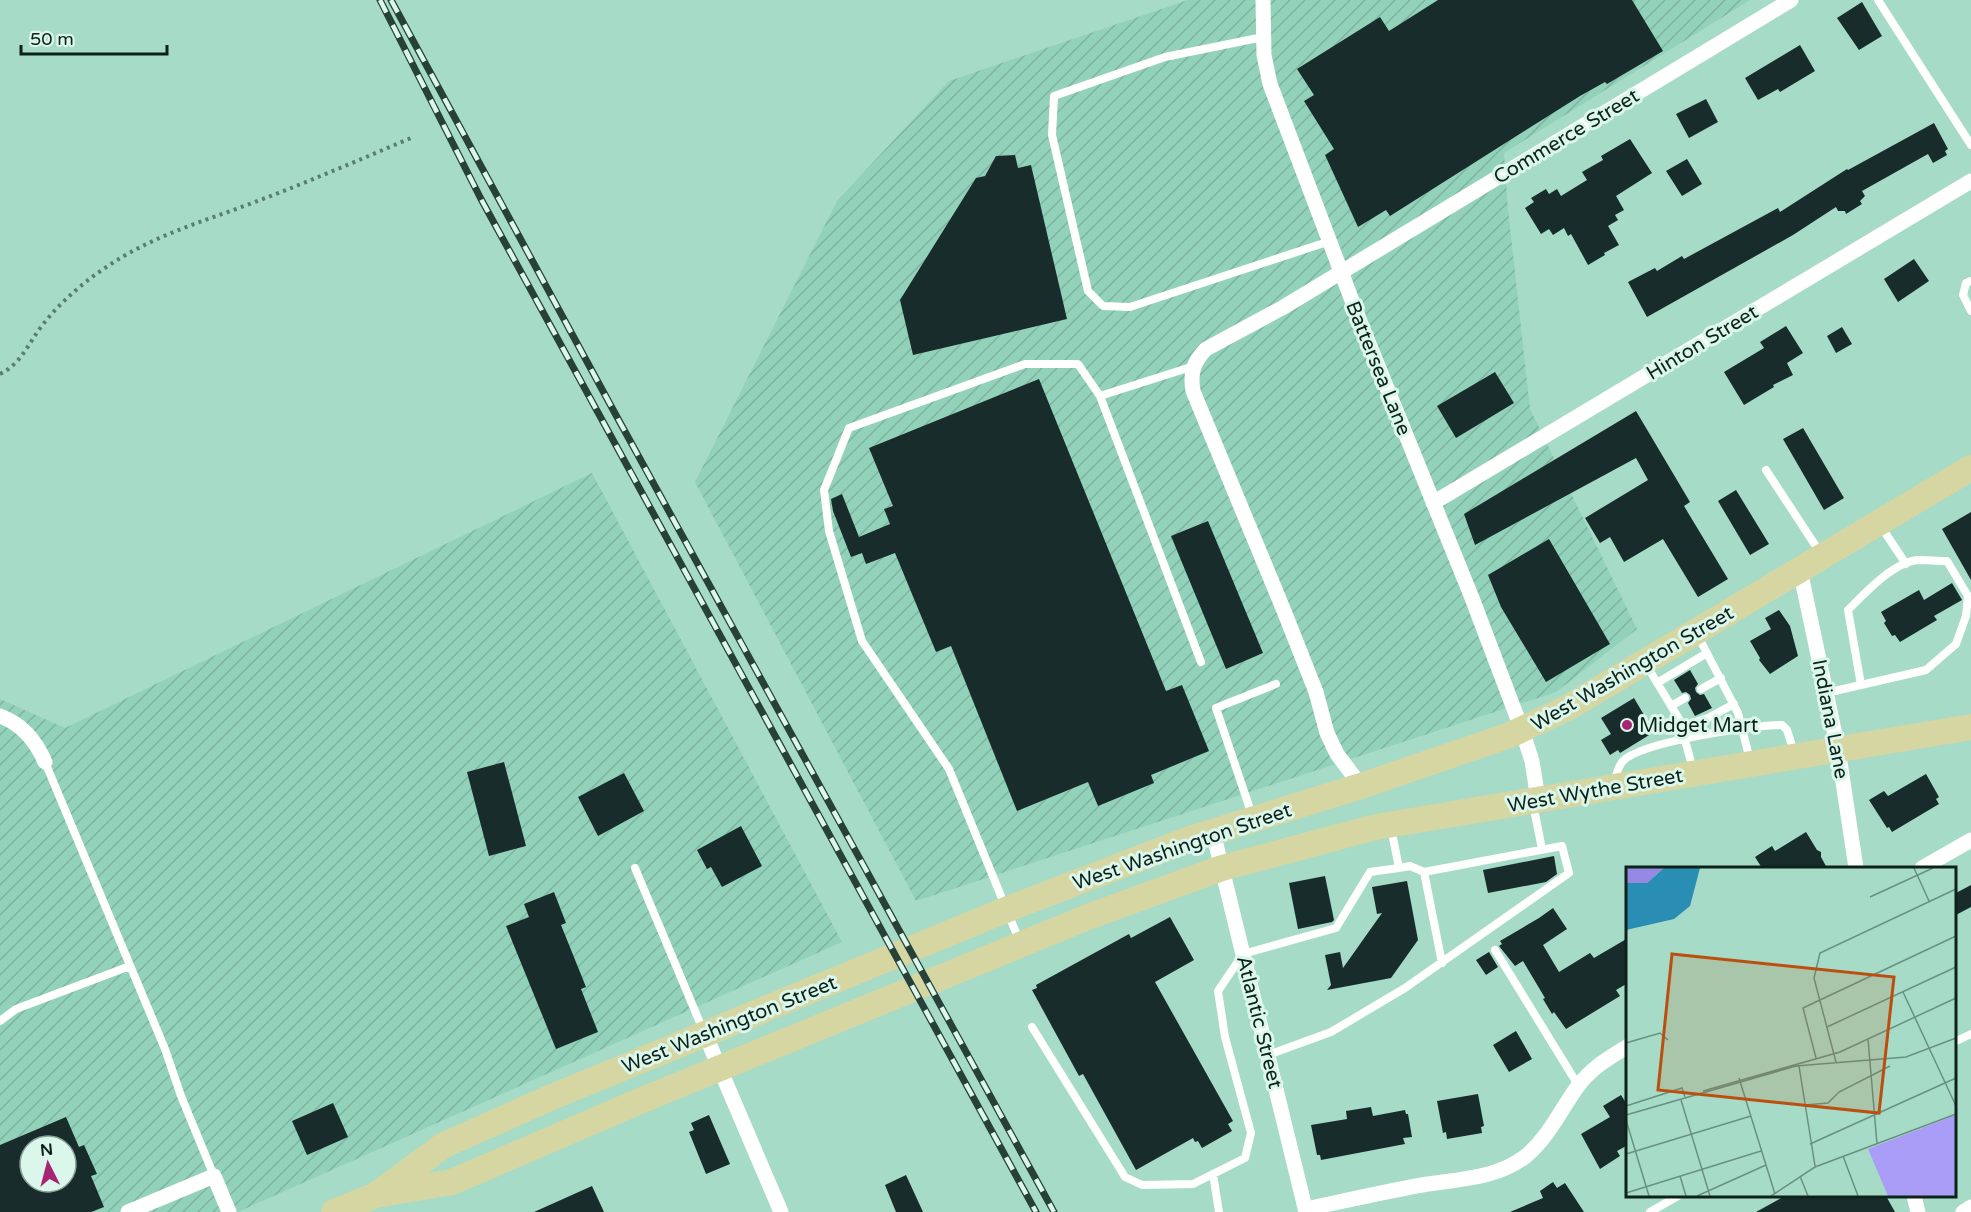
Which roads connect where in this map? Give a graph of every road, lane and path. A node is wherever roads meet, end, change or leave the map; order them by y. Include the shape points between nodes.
1 (1263, 0) edge
2 (1791, 0) edge
3 (1878, 0) edge
4 (1263, 37) junction
5 (411, 138) dead end
6 (1971, 145) edge
7 (1969, 186) edge
8 (1330, 241) junction
9 (1342, 273) junction
10 (1971, 280) edge
11 (1971, 311) edge
12 (1194, 366) junction
13 (0, 374) edge
14 (1100, 396) junction
15 (1971, 468) edge
16 (1766, 470) dead end
17 (1433, 503) junction
18 (1879, 523) junction
19 (1823, 556) junction
20 (1906, 564) junction
21 (1800, 570) junction
22 (1702, 642) junction
23 (1201, 663) dead end
24 (1651, 672) junction
25 (1720, 678) junction
26 (1276, 684) dead end
27 (1861, 685) junction
28 (1701, 689) dead end
29 (1826, 693) junction
30 (1685, 698) dead end
31 (1734, 704) junction
32 (1671, 706) junction
33 (0, 716) edge
34 (1682, 726) junction
35 (1971, 727) edge
36 (1743, 729) junction
37 (1522, 730) junction
38 (1686, 740) junction
39 (1838, 749) junction
40 (1795, 756) junction
41 (45, 762) joint
42 (1751, 764) junction
43 (1694, 773) junction
44 (1361, 786) junction
45 (1612, 787) junction
46 (1535, 800) junction
47 (1254, 819) junction
48 (1390, 824) junction
49 (1213, 832) junction
50 (1971, 840) edge
51 (1542, 849) junction
52 (1856, 867) edge
53 (1924, 867) edge
54 (635, 868) dead end
55 (1222, 868) junction
56 (1399, 868) junction
57 (1424, 872) junction
58 (1008, 909) junction
59 (1021, 945) junction
60 (1495, 950) dead end
61 (1243, 954) junction
62 (1442, 963) junction
63 (130, 966) junction
64 (0, 1021) edge
65 (1032, 1027) dead end
66 (1971, 1034) edge
67 (705, 1035) junction
68 (1956, 1041) edge
69 (1626, 1047) edge
70 (1268, 1055) junction
71 (719, 1068) junction
72 (1578, 1085) junction
73 (1213, 1174) junction
74 (214, 1176) junction
75 (376, 1195) junction
76 (1676, 1197) edge
77 (1914, 1197) edge
78 (1971, 1207) edge
79 (1306, 1210) edge
80 (128, 1212) edge
81 (229, 1212) edge
82 (334, 1212) edge
83 (781, 1212) edge
84 (1219, 1212) edge
85 (1650, 1212) edge
86 (1918, 1212) edge
87 (1963, 1212) edge

1 - 4 street, Battersea Lane
2 - 9 street, Commerce Street
3 - 6 lane
4 - 8 street, Battersea Lane via 1270,84
4 - 8 lane via 1165,57 1053,96 1052,135 1088,291 1103,306 1130,308
5 - 13 path via 162,236 124,256 64,302 41,327 20,360
7 - 17 street, Hinton Street
8 - 9 street, Battersea Lane
9 - 12 street, Commerce Street via 1206,349
9 - 17 street, Battersea Lane
10 - 11 lane via 1963,296
12 - 14 lane
12 - 44 street via 1193,391 1316,692 1327,733
14 - 23 lane
14 - 58 lane via 1078,364 1025,364 849,428 824,490 829,531 862,641 949,769
15 - 18 main road, West Washington Street
16 - 19 lane
17 - 37 street, Battersea Lane
18 - 19 main road, West Washington Street
18 - 20 lane
19 - 21 main road, West Washington Street
20 - 27 lane via 1872,586 1848,610
20 - 27 lane via 1916,560 1947,561 1968,596 1956,644 1926,670
21 - 22 main road, West Washington Street
21 - 29 street, Indiana Lane
22 - 24 main road, West Washington Street
22 - 25 lane
24 - 32 lane
24 - 37 main road, West Washington Street
25 - 28 lane
25 - 31 lane
26 - 47 lane via 1216,708
27 - 29 lane
29 - 39 street, Indiana Lane
30 - 32 lane
31 - 34 lane
31 - 36 lane
32 - 34 lane
33 - 41 street via 26,732
34 - 38 lane
35 - 39 main road, West Wythe Street
36 - 38 lane
36 - 40 lane via 1782,725
36 - 42 lane
37 - 44 main road, West Washington Street
37 - 46 street, Battersea Lane via 1532,761
38 - 43 lane
38 - 45 lane via 1656,745 1631,755 1621,762
39 - 40 main road, West Wythe Street
39 - 52 street, Indiana Lane
40 - 42 main road, West Wythe Street
41 - 63 lane
42 - 43 main road, West Wythe Street
43 - 45 main road, West Wythe Street
44 - 47 main road, West Washington Street
45 - 46 main road, West Wythe Street
46 - 48 main road, West Wythe Street
46 - 51 lane
47 - 49 main road, West Washington Street
48 - 55 main road, West Wythe Street
48 - 56 lane
49 - 55 street, Atlantic Street
49 - 58 main road, West Washington Street
50 - 53 street
51 - 57 lane
51 - 62 lane via 1562,846 1569,873
54 - 67 lane
55 - 59 main road, West Washington Street
55 - 61 street, Atlantic Street
56 - 57 lane via 1410,866
56 - 61 lane via 1370,872 1336,928
57 - 62 lane
58 - 59 lane
58 - 67 main road, West Washington Street
59 - 71 main road, West Washington Street
60 - 72 lane
61 - 70 street, Atlantic Street
61 - 73 lane via 1218,991 1225,1037 1251,1133 1245,1158
62 - 70 lane via 1330,1032
63 - 64 lane via 16,1009
63 - 74 lane
65 - 73 lane via 1125,1177 1142,1185 1193,1184
66 - 68 lane
67 - 71 street
67 - 75 main road, West Washington Street via 444,1145
69 - 72 street via 1598,1065
70 - 79 street, Atlantic Street
71 - 75 main road, West Washington Street via 452,1182
71 - 83 street
72 - 79 street via 1543,1140 1507,1168 1485,1176 1421,1185
73 - 84 lane
74 - 80 street
74 - 81 street
75 - 82 main road, West Washington Street
76 - 85 lane
77 - 86 street
78 - 87 street

